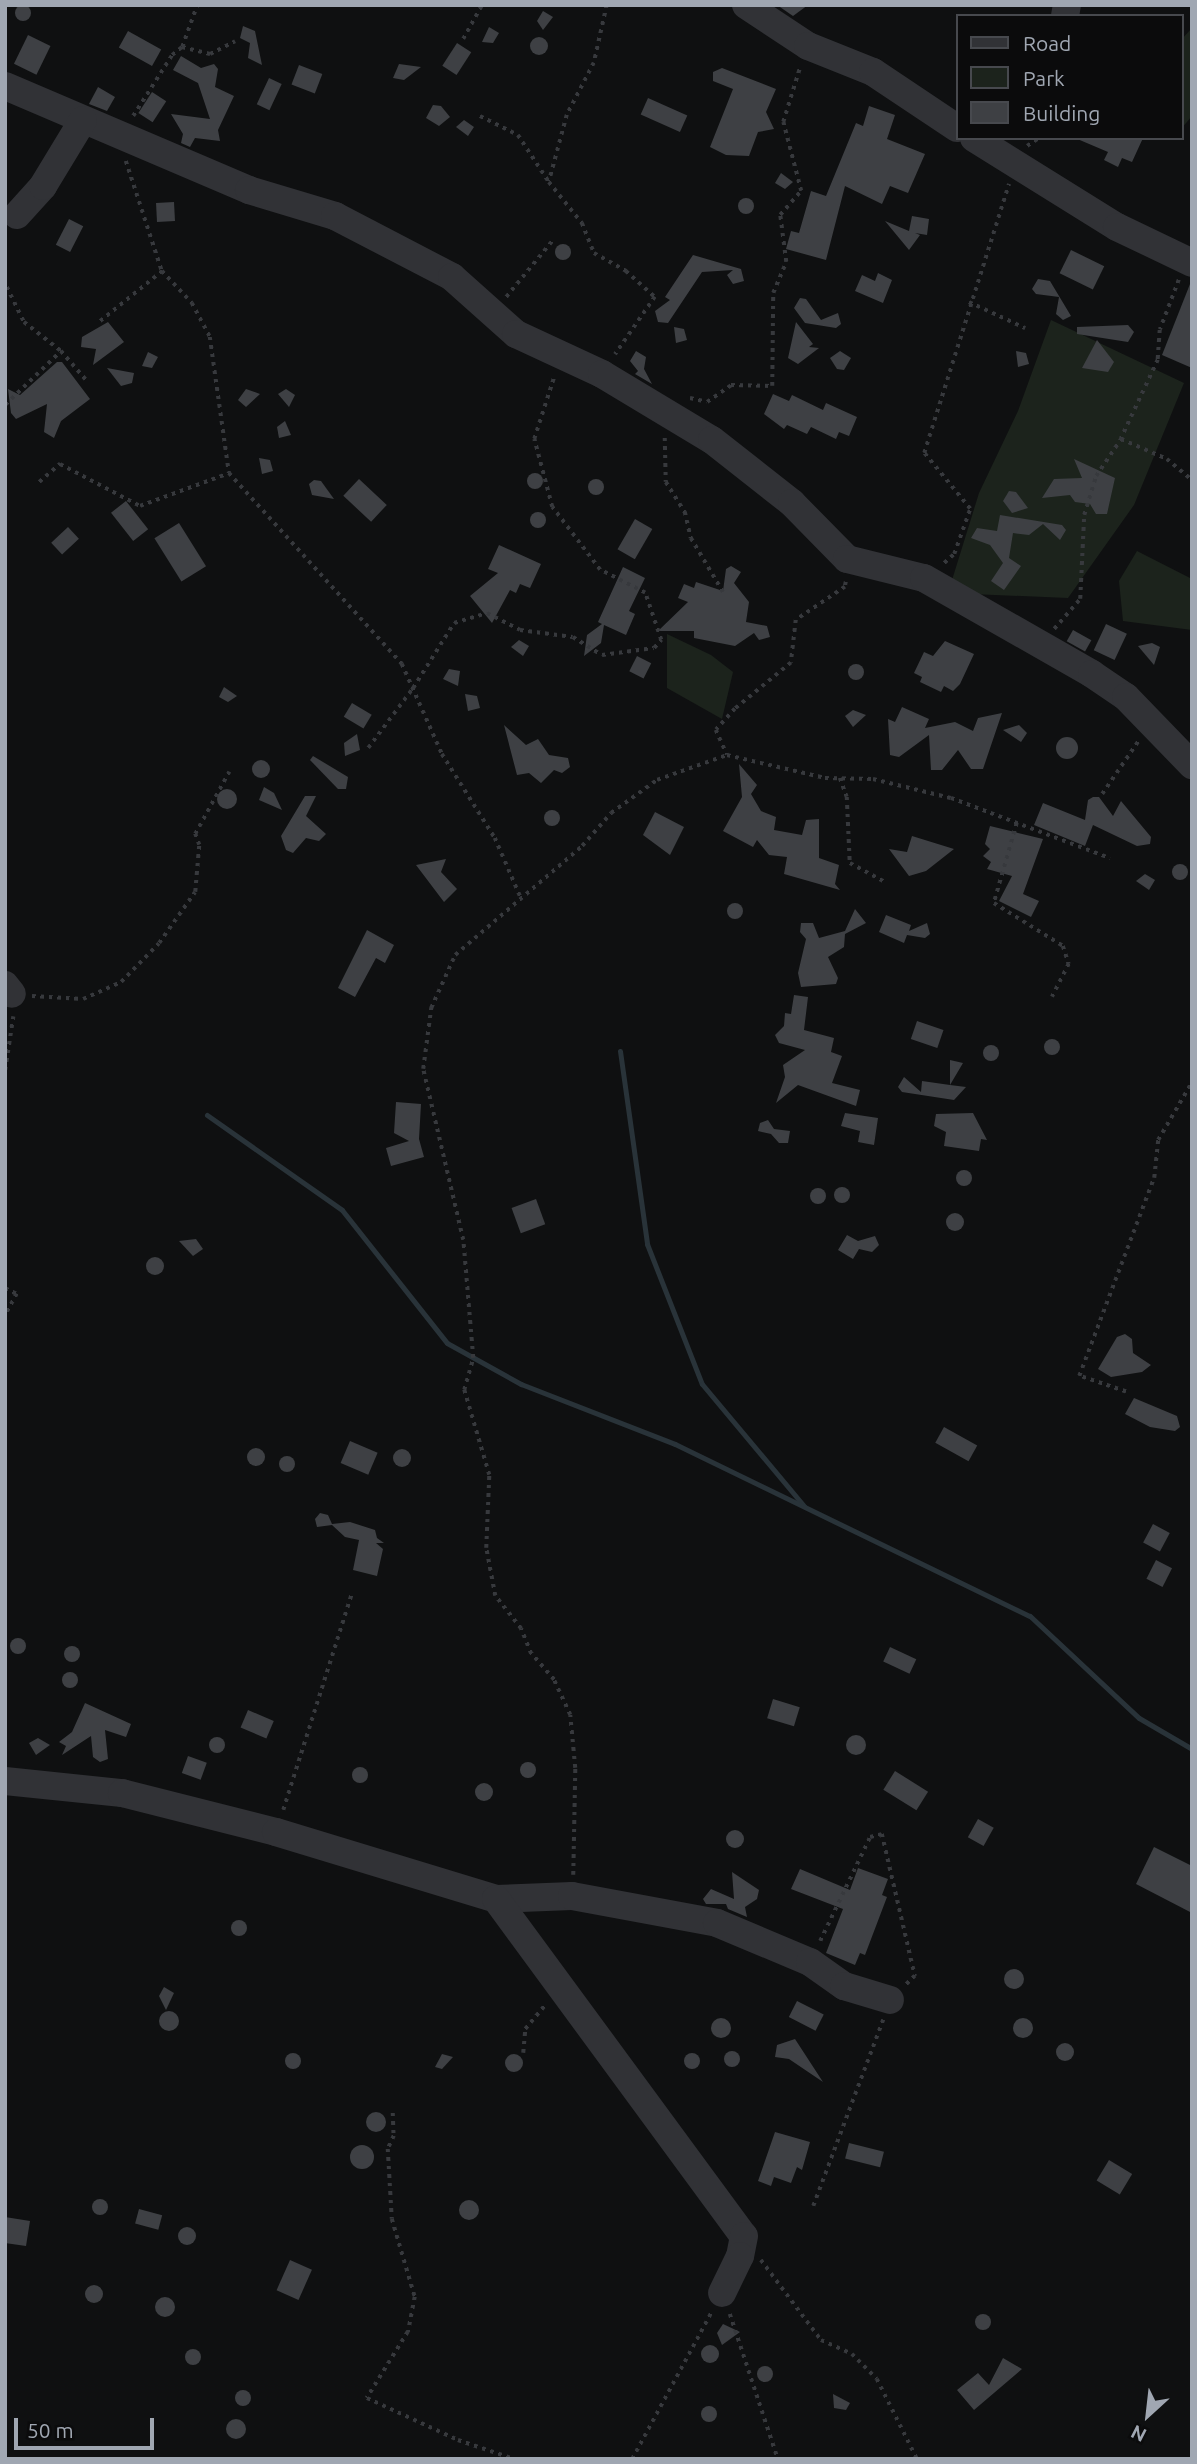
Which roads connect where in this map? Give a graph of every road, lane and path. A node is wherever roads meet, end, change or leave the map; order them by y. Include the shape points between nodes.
1 (197, 5) edge
2 (482, 5) edge
3 (607, 5) edge
4 (746, 5) edge
5 (463, 39) dead end
6 (235, 41) dead end
7 (808, 46) junction
8 (182, 47) junction
9 (5, 86) edge
10 (480, 116) dead end
11 (83, 121) junction
12 (956, 127) edge
13 (121, 136) junction
14 (981, 140) edge
15 (1018, 151) edge
16 (548, 182) junction
17 (17, 215) dead end
18 (553, 240) dead end
19 (1189, 262) edge
20 (162, 271) junction
21 (7, 287) edge
22 (969, 302) junction
23 (495, 313) junction
24 (100, 321) dead end
25 (1026, 328) dead end
26 (61, 351) junction
27 (562, 355) junction
28 (603, 374) junction
29 (86, 380) dead end
30 (5, 405) edge
31 (669, 417) junction
32 (1121, 439) junction
33 (229, 473) junction
34 (1192, 480) edge
35 (39, 482) dead end
36 (847, 559) junction
37 (924, 578) junction
38 (723, 592) dead end
39 (1039, 646) junction
40 (413, 688) junction
41 (1149, 723) junction
42 (368, 748) dead end
43 (727, 755) junction
44 (1192, 765) edge
45 (229, 772) dead end
46 (840, 778) junction
47 (1102, 794) dead end
48 (1017, 823) junction
49 (1110, 858) dead end
50 (887, 883) dead end
51 (522, 899) junction
52 (9, 990) edge
53 (1052, 997) dead end
54 (5, 1070) edge
55 (1192, 1082) edge
56 (5, 1288) edge
57 (5, 1316) edge
58 (1126, 1392) dead end
59 (351, 1595) dead end
60 (5, 1781) edge
61 (276, 1832) junction
62 (572, 1896) junction
63 (496, 1899) junction
64 (560, 1982) junction
65 (890, 2000) dead end
66 (523, 2053) dead end
67 (393, 2113) dead end
68 (744, 2236) junction
69 (722, 2292) junction
70 (514, 2459) edge
71 (632, 2459) edge
72 (778, 2459) edge
73 (918, 2459) edge

1 - 8 path
2 - 5 path
3 - 16 path via 594,63 567,115
4 - 7 street
6 - 8 path via 211,54
7 - 12 street via 873,72
7 - 31 path via 783,122 801,191 780,215 786,262 773,293 772,386 731,385 707,402 689,398
8 - 13 path via 172,55
9 - 11 street
10 - 16 path via 518,135
11 - 13 street
11 - 17 street via 43,186
13 - 20 path via 128,174
13 - 23 street via 249,190 298,201 335,216 452,277
14 - 15 street
15 - 19 street via 1117,227
15 - 22 path
16 - 28 path via 582,223 594,253 625,271 654,297
18 - 23 path
19 - 32 path via 1160,330 1158,360
20 - 24 path
20 - 33 path via 192,303 210,337
21 - 26 path via 24,322
22 - 25 path
22 - 37 path via 924,453 970,509 954,554
23 - 27 street via 516,334
26 - 29 path
26 - 30 path
27 - 28 street
27 - 40 path via 534,439 552,508 600,570 645,593 661,640 654,648 602,655 573,637 520,630 487,613 454,623
28 - 31 street
31 - 36 street via 712,440 767,483
31 - 38 path via 666,482 685,512 691,538
32 - 34 path via 1167,460
32 - 39 path via 1097,476 1084,515 1080,599
33 - 35 path via 140,506 60,464
33 - 40 path via 402,664
36 - 37 street
36 - 43 path via 845,587 796,620 791,663 716,730
37 - 39 street
39 - 41 street via 1126,697
40 - 42 path
40 - 51 path via 442,754 495,838
41 - 44 street
41 - 47 path
43 - 46 path
43 - 51 path via 657,780 641,791 611,813 582,846
45 - 52 path via 195,834 199,845 195,892 121,982 83,999
46 - 48 path via 873,779 951,798
46 - 50 path via 847,797 850,863
48 - 49 path
48 - 53 path via 994,903 1063,946 1069,964
51 - 62 path via 455,955 431,1008 423,1069 463,1240 473,1358 464,1390 489,1475 486,1548 495,1596 521,1629 531,1654 554,1680 570,1715 575,1768
52 - 54 path via 13,1038
55 - 58 path via 1158,1140 1154,1178 1079,1376
56 - 57 path via 17,1294
59 - 61 path
60 - 61 street via 122,1793
61 - 63 street
62 - 63 street
62 - 65 street via 727,1926 810,1962 844,1986
63 - 64 street
64 - 66 path via 524,2029
64 - 68 street
67 - 70 path via 394,2136 388,2149 392,2219 415,2297 408,2332 367,2398 458,2440
68 - 69 street
68 - 73 path via 821,2340 852,2354 877,2379
69 - 71 path
69 - 72 path

